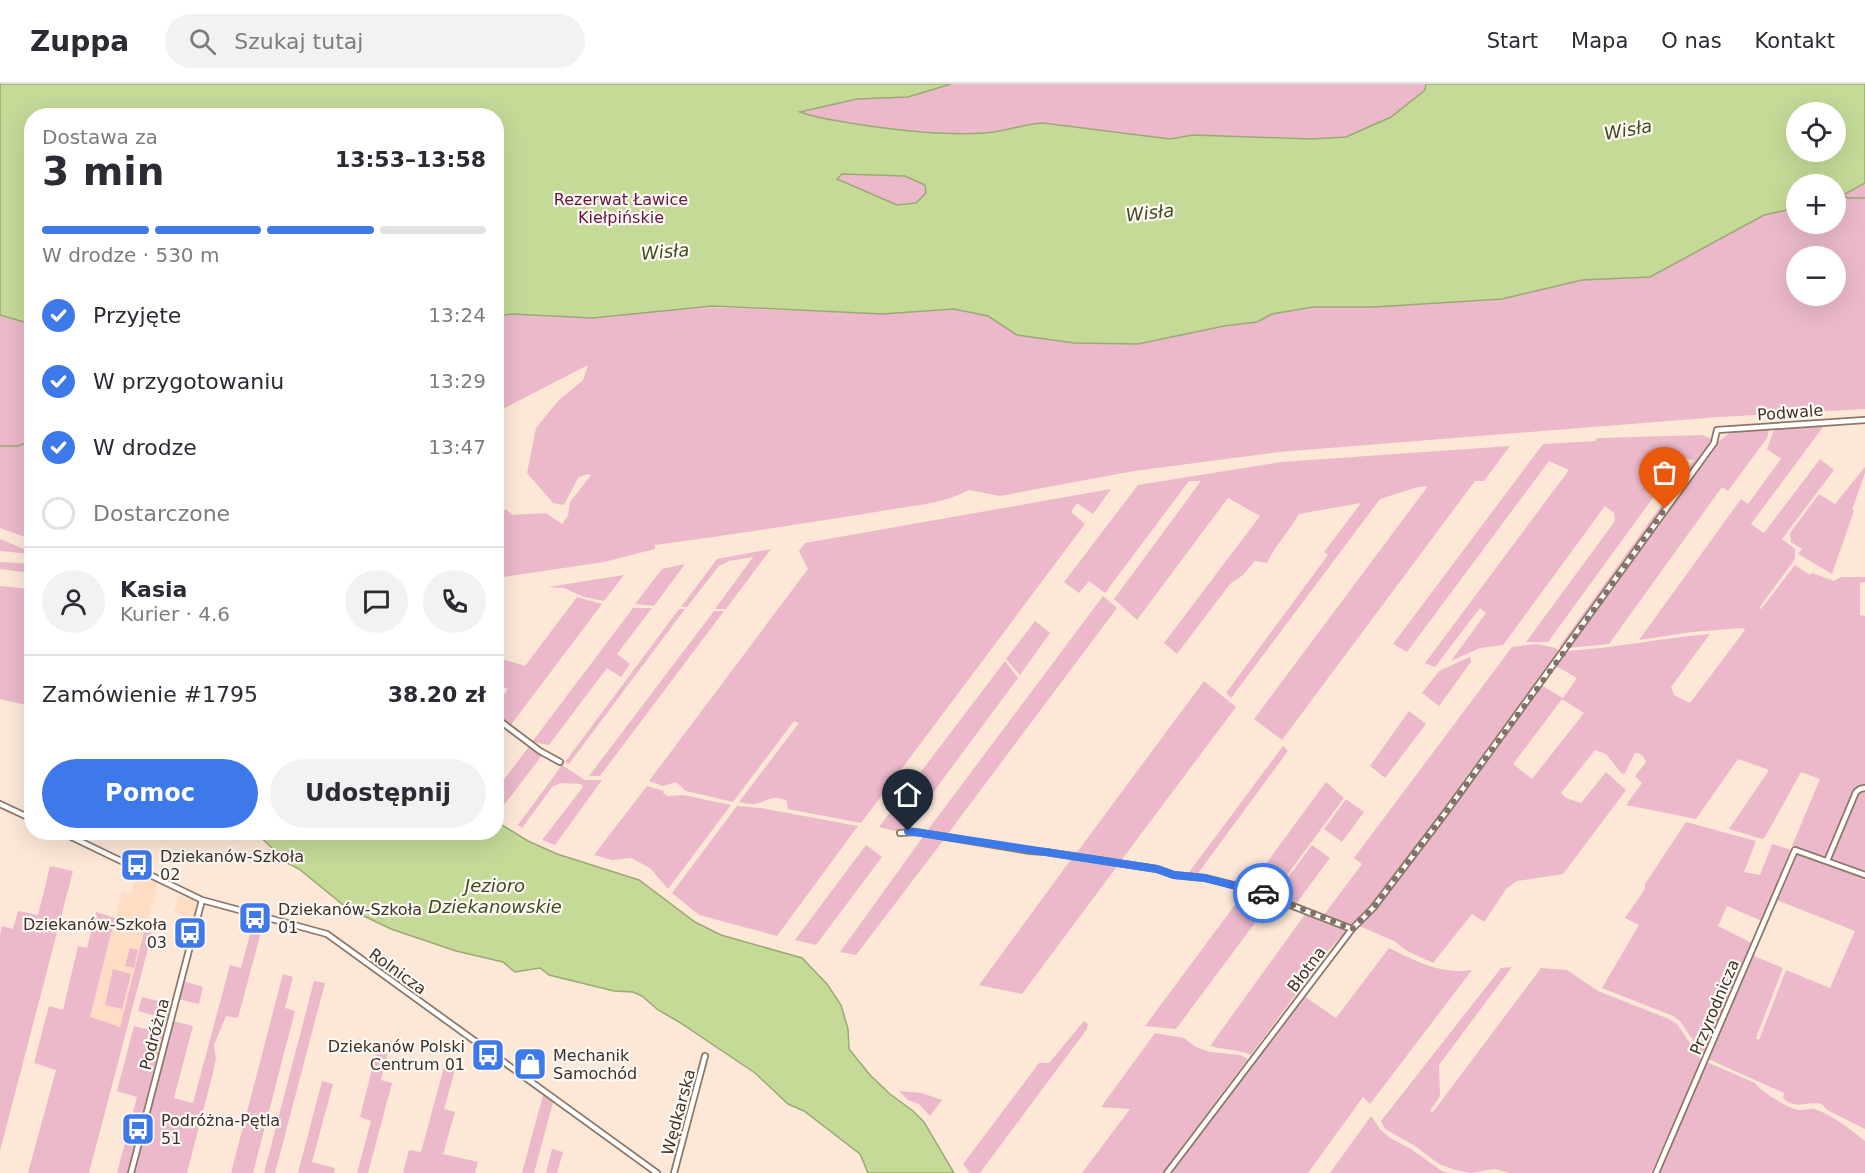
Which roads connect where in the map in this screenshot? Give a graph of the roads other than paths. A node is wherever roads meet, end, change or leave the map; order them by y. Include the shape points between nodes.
1 (1865, 420) edge
2 (1717, 430) joint
3 (504, 724) edge
4 (560, 762) dead end
5 (1865, 789) edge
6 (0, 804) edge
7 (24, 815) edge
8 (900, 833) dead end
9 (76, 840) edge
10 (1827, 861) junction
11 (1865, 875) edge
12 (202, 900) junction
13 (1352, 929) junction
14 (705, 1056) dead end
15 (130, 1173) edge
16 (657, 1173) edge
17 (674, 1173) edge
18 (1167, 1173) edge
19 (1656, 1173) edge

1 - 2 street, Podwale
2 - 13 street, Błotna via 1714,443 1564,652 1373,908
3 - 4 street
5 - 10 street via 1856,792
6 - 7 street
8 - 13 street via 916,832 1213,880 1262,893
9 - 12 street, Rolnicza
10 - 11 street
10 - 19 street, Przyrodnicza via 1795,850
12 - 15 street, Podróżna
12 - 16 street, Rolnicza via 327,934
13 - 18 street, Błotna
14 - 17 street, Wędkarska

